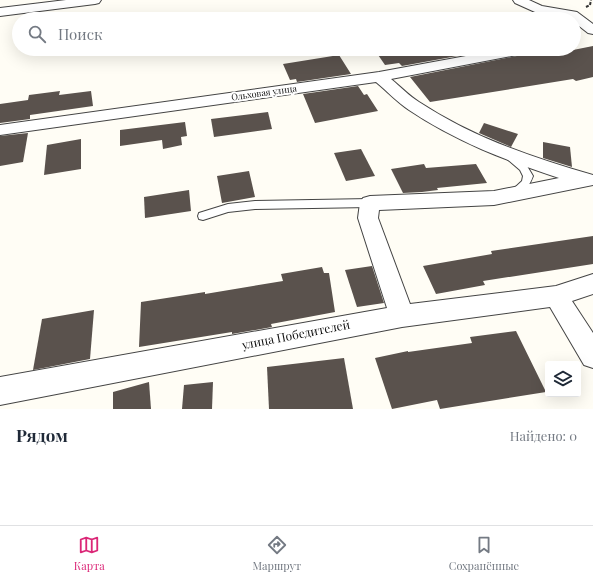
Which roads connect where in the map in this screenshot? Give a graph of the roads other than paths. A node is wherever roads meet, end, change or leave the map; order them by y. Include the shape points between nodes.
1 (95, 0) edge
2 (519, 0) edge
3 (0, 12) edge
4 (550, 12) edge
5 (581, 24) edge
6 (593, 30) edge
7 (490, 56) edge
8 (379, 77) junction
9 (0, 130) edge
10 (502, 152) junction
11 (589, 180) edge
12 (512, 195) junction
13 (370, 203) junction
14 (203, 216) dead end
15 (593, 284) edge
16 (556, 296) junction
17 (402, 316) junction
18 (593, 356) edge
19 (0, 391) edge

1 - 3 street
2 - 4 street
5 - 6 street
7 - 8 street, Ольховая улица
8 - 9 street, Ольховая улица
8 - 10 street via 412,105 438,122
10 - 11 street
10 - 12 lane via 524,168 528,176 526,183
11 - 12 street
12 - 13 street
13 - 14 lane via 255,205 228,208
13 - 17 street via 368,218
15 - 16 street, улица Победителей
16 - 17 street, улица Победителей
16 - 18 street
17 - 19 street, улица Победителей

